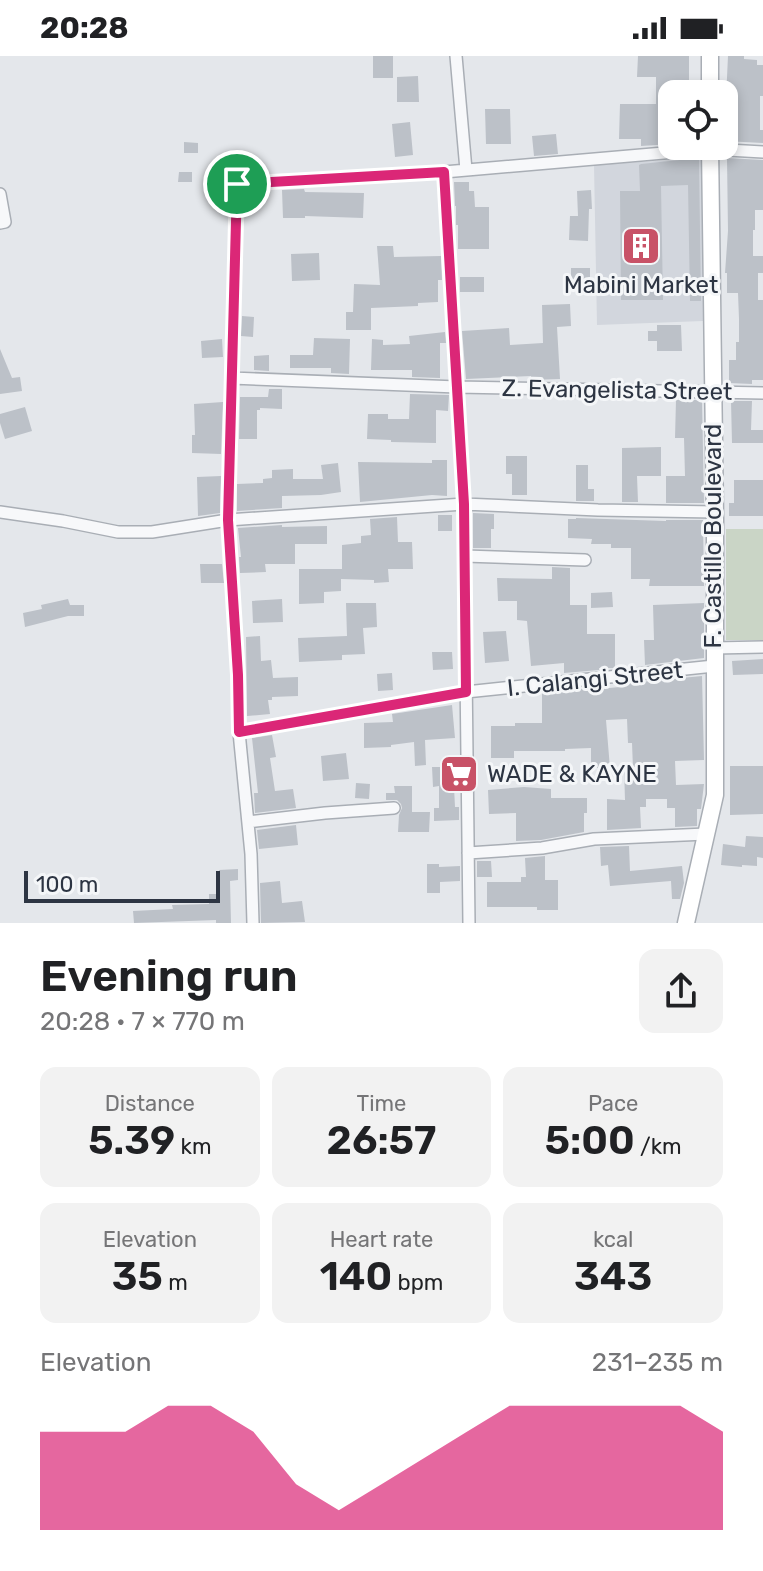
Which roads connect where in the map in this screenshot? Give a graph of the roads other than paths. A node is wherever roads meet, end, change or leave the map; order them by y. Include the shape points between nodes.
1 (456, 56) edge
2 (710, 56) edge
3 (710, 80) edge
4 (738, 150) edge
5 (763, 152) edge
6 (658, 153) edge
7 (710, 160) edge
8 (466, 170) junction
9 (444, 172) junction
10 (0, 194) edge
11 (0, 223) edge
12 (232, 378) junction
13 (457, 387) junction
14 (712, 392) junction
15 (763, 393) edge
16 (464, 504) junction
17 (0, 512) edge
18 (715, 512) junction
19 (228, 520) junction
20 (465, 556) junction
21 (585, 560) dead end
22 (763, 647) edge
23 (714, 648) junction
24 (714, 666) junction
25 (466, 692) junction
26 (239, 732) junction
27 (394, 808) dead end
28 (248, 822) junction
29 (706, 834) junction
30 (468, 853) junction
31 (253, 923) edge
32 (469, 923) edge
33 (686, 923) edge

1 - 8 street
2 - 3 main road
4 - 5 street
6 - 8 street
7 - 14 main road, F. Castillo Boulevard
8 - 9 street
9 - 12 street via 237,184
9 - 13 street
10 - 11 street via 5,222
12 - 13 street, Z. Evangelista Street
12 - 19 street
13 - 14 street, Z. Evangelista Street
13 - 16 street
14 - 15 street, Z. Evangelista Street
14 - 18 main road, F. Castillo Boulevard
16 - 18 street
16 - 19 street
16 - 20 street
17 - 19 street via 118,532
18 - 23 main road, F. Castillo Boulevard
19 - 26 street
20 - 21 street
20 - 25 street
22 - 23 street, I. Calangi Street
23 - 24 main road, F. Castillo Boulevard
24 - 25 street, I. Calangi Street
24 - 29 main road, F. Castillo Boulevard via 715,795
25 - 26 street, I. Calangi Street
25 - 30 street
26 - 28 street
27 - 28 street
28 - 31 street
29 - 30 street
29 - 33 main road, F. Castillo Boulevard
30 - 32 street

